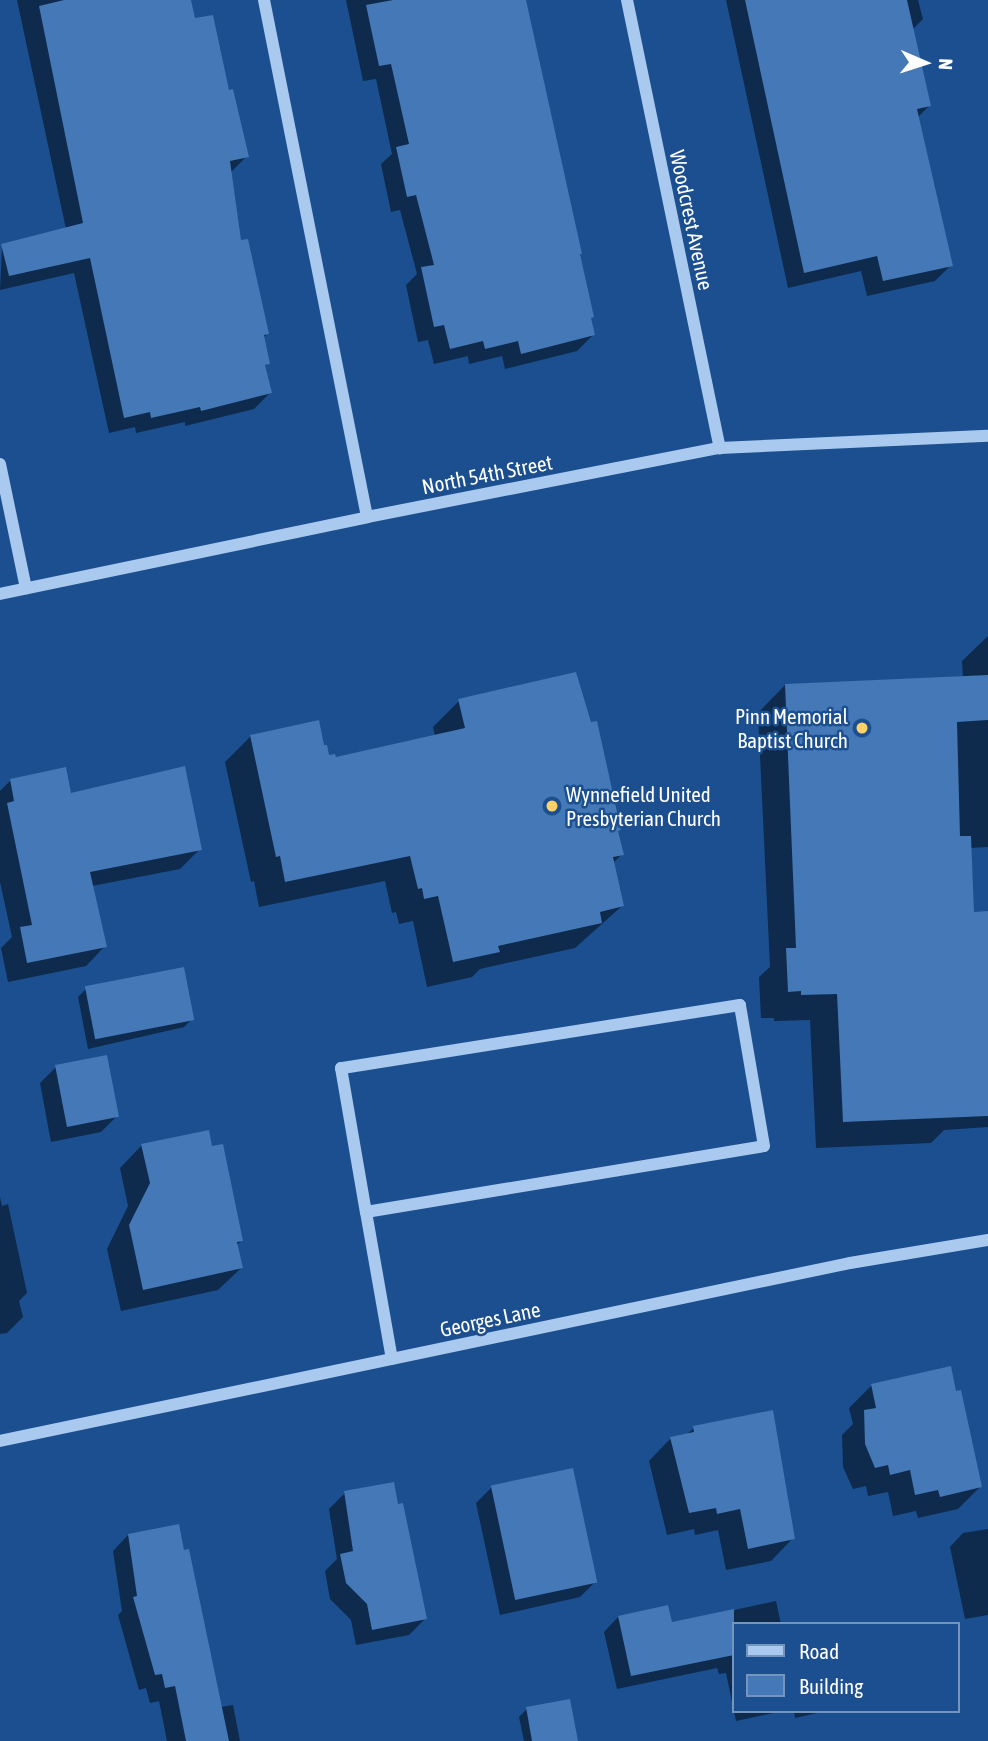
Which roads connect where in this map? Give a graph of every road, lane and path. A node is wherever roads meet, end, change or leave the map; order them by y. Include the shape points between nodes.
1 (264, 0) edge
2 (627, 0) edge
3 (988, 436) edge
4 (720, 448) junction
5 (0, 464) edge
6 (366, 517) junction
7 (26, 588) junction
8 (0, 594) edge
9 (366, 1212) junction
10 (988, 1240) edge
11 (392, 1359) junction
12 (0, 1441) edge

1 - 6 street
2 - 4 street, Woodcrest Avenue
3 - 4 street, North 54th Street
4 - 6 street, North 54th Street
5 - 7 street
6 - 7 street, North 54th Street
7 - 8 street, North 54th Street
9 - 9 street via 341,1068 740,1004 764,1146
9 - 11 street
10 - 11 street, Georges Lane via 850,1263
11 - 12 street, Georges Lane

